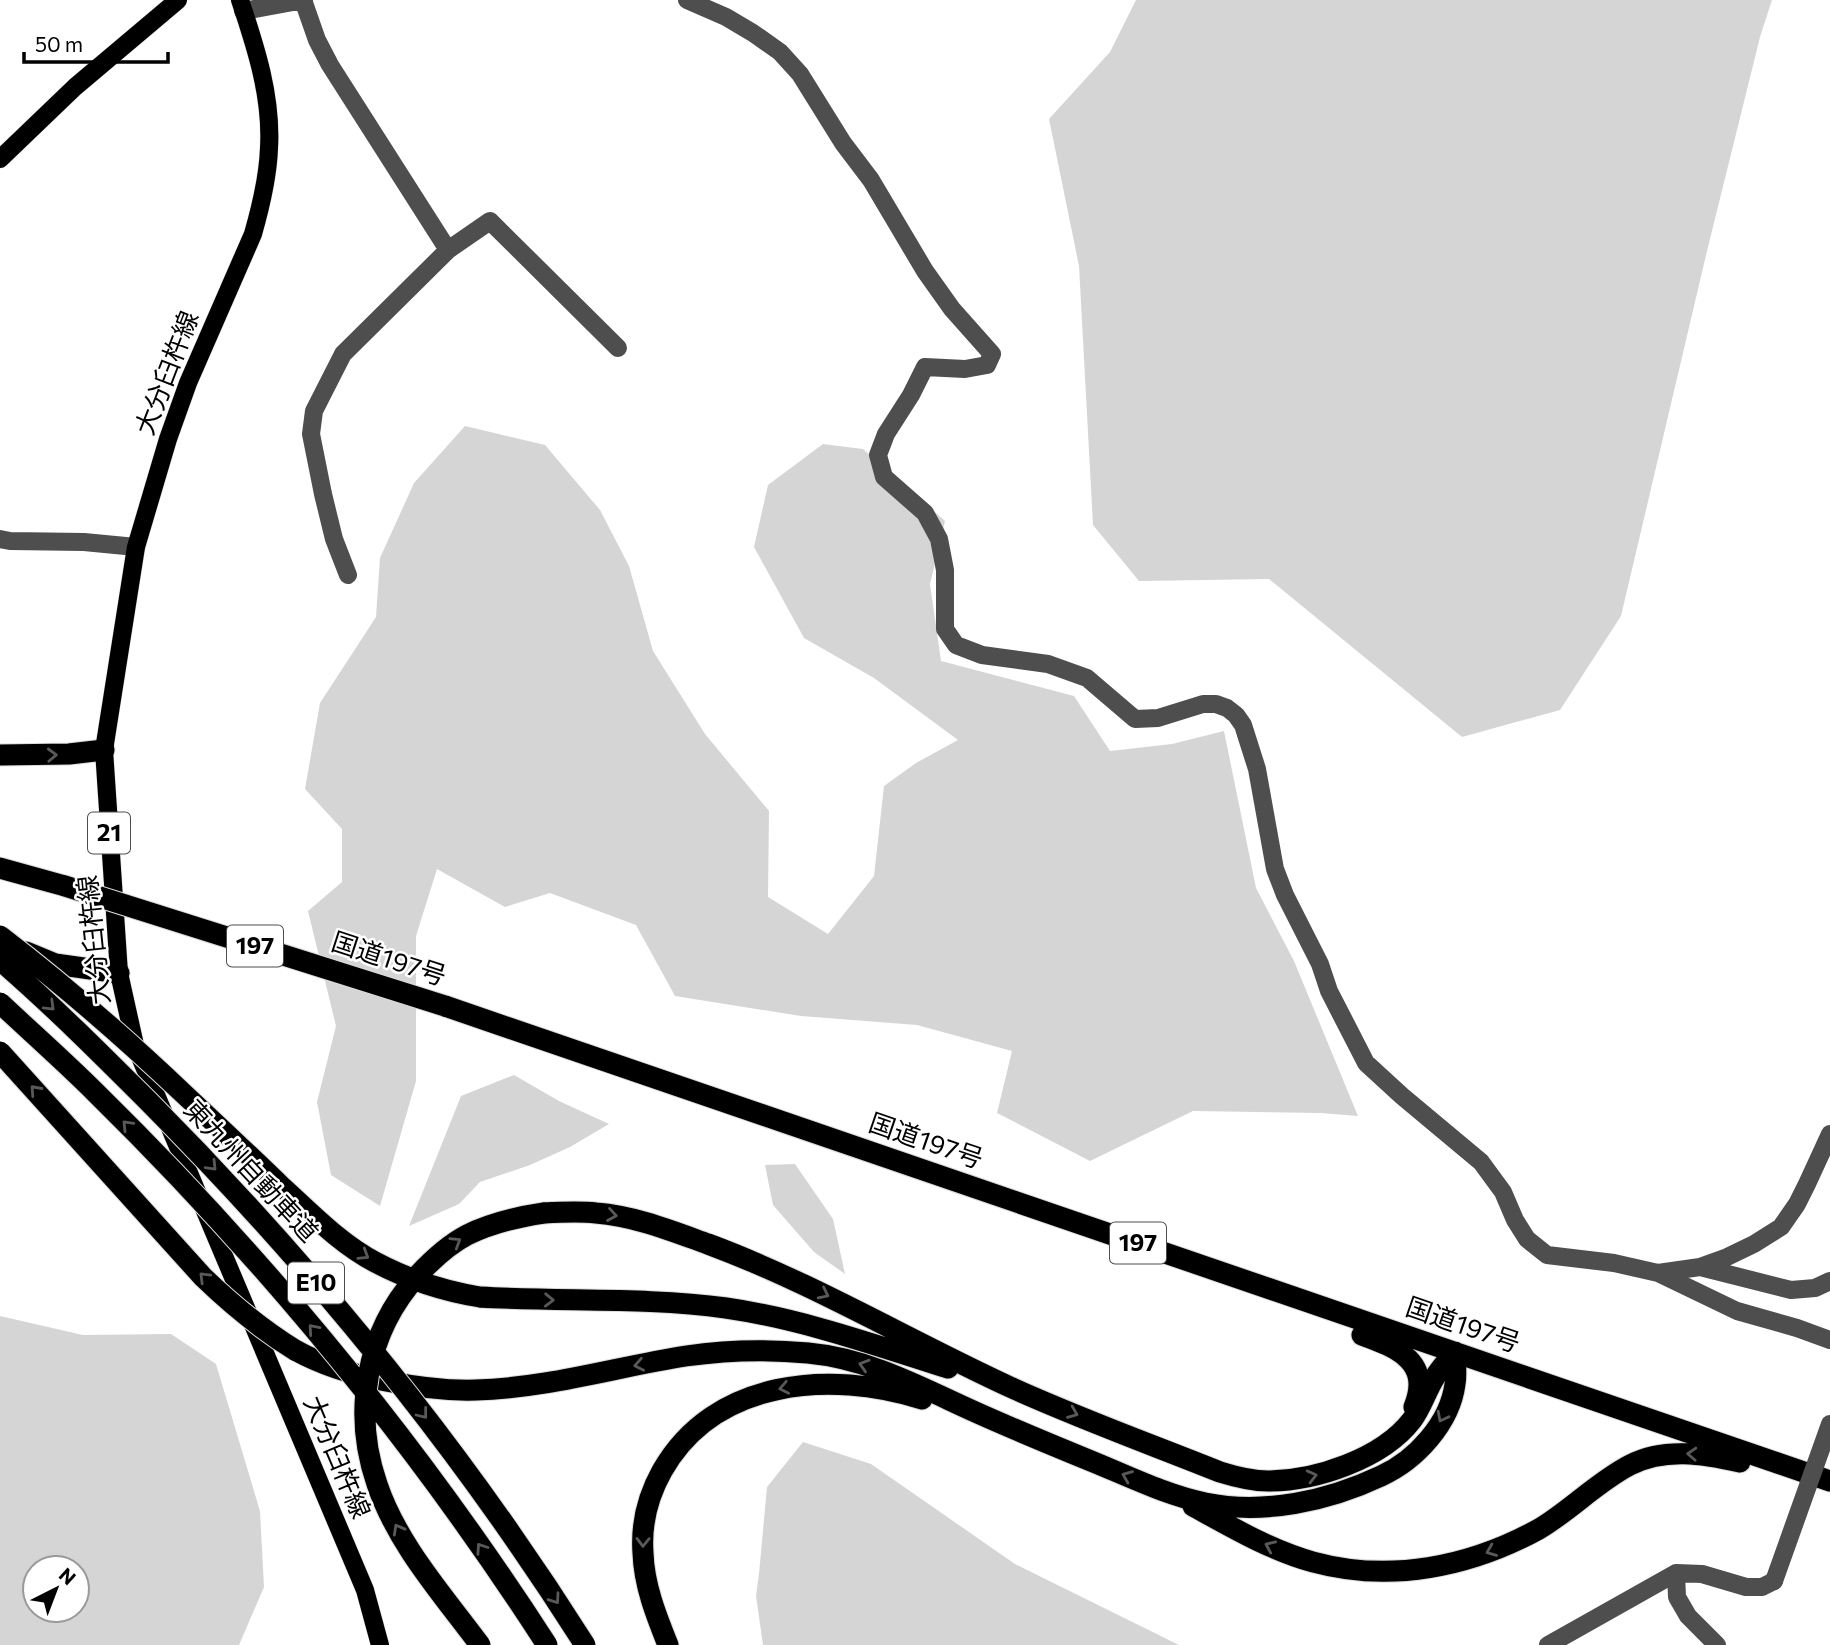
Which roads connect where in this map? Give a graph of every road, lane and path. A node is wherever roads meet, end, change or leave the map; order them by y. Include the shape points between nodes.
1 (178, 0) edge
2 (303, 0) edge
3 (687, 0) edge
4 (242, 6) edge
5 (0, 159) edge
6 (447, 250) junction
7 (618, 348) dead end
8 (0, 539) edge
9 (136, 547) junction
10 (348, 575) dead end
11 (104, 750) junction
12 (0, 755) edge
13 (0, 868) edge
14 (0, 938) edge
15 (0, 960) edge
16 (118, 973) junction
17 (0, 1003) edge
18 (0, 1052) edge
19 (1830, 1134) edge
20 (1118, 1237) junction
21 (1700, 1267) junction
22 (1658, 1273) junction
23 (1830, 1281) edge
24 (1830, 1340) edge
25 (1455, 1352) junction
26 (1010, 1387) junction
27 (994, 1421) junction
28 (1830, 1424) edge
29 (1396, 1436) junction
30 (1830, 1483) edge
31 (1166, 1492) junction
32 (1676, 1573) junction
33 (380, 1645) edge
34 (480, 1645) edge
35 (547, 1645) edge
36 (585, 1645) edge
37 (667, 1645) edge
38 (1548, 1645) edge
39 (1717, 1645) edge

1 - 5 main road via 75,87
2 - 4 street
2 - 6 street via 330,65
3 - 22 street via 753,33 800,74 925,271 992,354 987,365 925,367 878,456 884,477 925,513 939,539 945,570 945,629 956,645 982,656 1048,664 1087,677 1135,719 1158,718 1203,704 1216,704 1236,715 1257,769 1275,869 1366,1063 1481,1162 1503,1192 1527,1239 1548,1255
4 - 9 main road, 大分臼杵線 / 21 via 266,94 270,145 264,191 253,234 178,410
6 - 7 street via 490,221
6 - 10 street via 343,354 314,411 311,434 323,494
8 - 9 street
9 - 11 main road, 大分臼杵線 / 21
12 -> 11 highway
11 - 16 main road, 大分臼杵線 / 21
13 - 20 highway, 国道197号 / 197, bridge via 445,1006
14 - 16 highway via 55,964
14 -> 26 highway, bridge via 98,1017 323,1225 398,1274 480,1297 649,1301 728,1309 807,1326
15 -> 36 highway, 東九州自動車道 / E10, bridge via 215,1169 338,1309 446,1444
16 - 33 main road, 大分臼杵線 / 21 via 135,1045 365,1590
35 -> 17 highway, E10, bridge via 462,1520 344,1365 193,1192
27 -> 18 highway, bridge via 872,1367 810,1353 718,1352 542,1384 475,1390 413,1386 333,1368 267,1333 204,1277
19 - 21 street via 1781,1227
20 - 25 highway, 国道197号 / 197
20 - 29 highway via 1237,1292 1402,1352 1412,1362 1418,1389 1415,1404
21 - 22 street
21 - 23 street via 1791,1290
22 - 24 street via 1737,1311
25 - 29 highway via 1435,1377 1412,1420
25 - 30 highway, 国道197号 / 197
25 -> 31 highway via 1455,1384 1443,1417 1421,1450 1387,1474 1340,1492 1260,1507 1204,1503
26 -> 29 highway via 1245,1479 1286,1480 1328,1472
34 -> 26 highway, bridge via 388,1512 369,1459 364,1410 365,1387 384,1324 427,1265 466,1236 515,1217 544,1213 626,1218 781,1273
31 -> 27 highway
27 -> 37 highway via 875,1387 817,1384 760,1394 709,1418 669,1458 648,1503 643,1527 646,1580
28 - 32 street, bridge via 1774,1581 1746,1587 1702,1574
30 -> 31 highway via 1714,1456 1651,1457 1615,1474 1561,1515 1515,1541 1460,1562 1403,1571 1342,1568 1303,1559 1247,1536
32 - 38 street
32 - 39 street via 1677,1597

